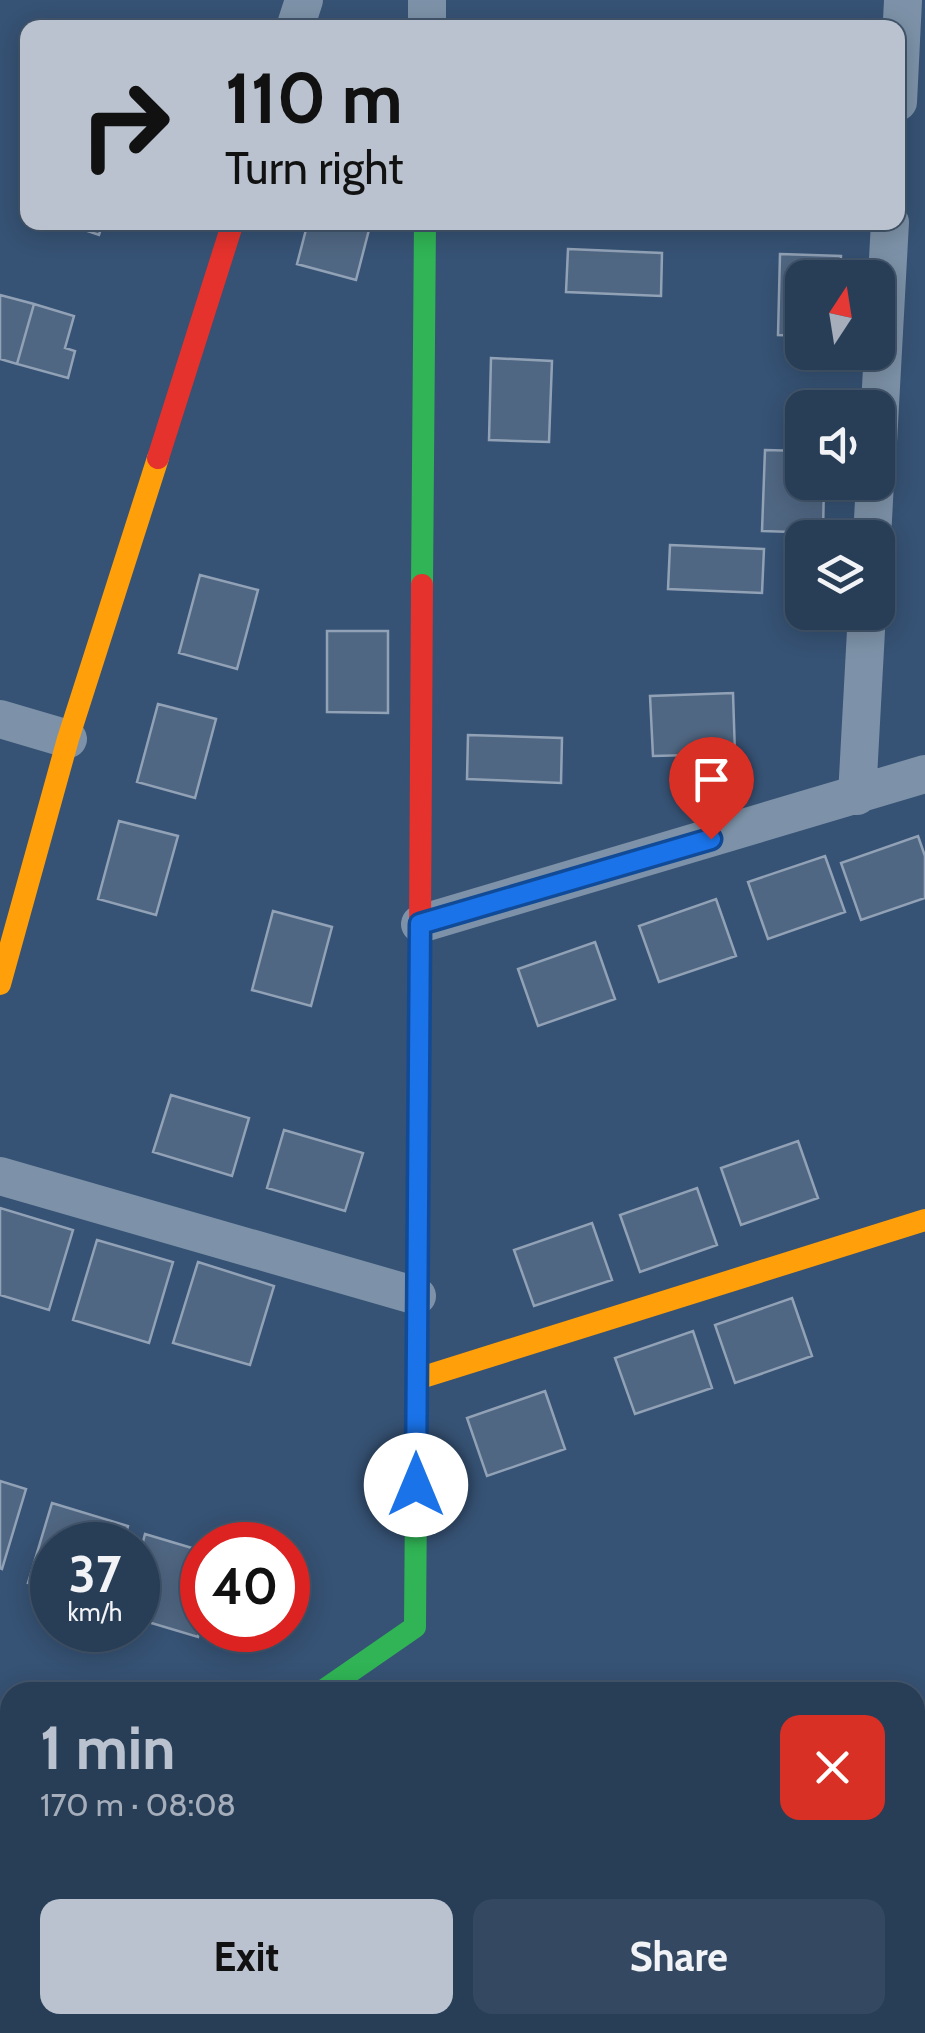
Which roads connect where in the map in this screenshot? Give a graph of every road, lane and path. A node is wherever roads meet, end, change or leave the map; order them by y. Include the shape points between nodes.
1 (230, 230) edge
2 (425, 230) edge
3 (890, 230) edge
4 (881, 390) edge
5 (867, 630) edge
6 (0, 719) edge
7 (68, 739) junction
8 (925, 774) edge
9 (857, 796) junction
10 (420, 924) junction
11 (0, 984) edge
12 (0, 1176) edge
13 (925, 1220) edge
14 (417, 1296) junction
15 (417, 1379) junction
16 (335, 1682) edge

1 - 7 street
2 - 10 street
3 - 4 street
5 - 9 street
6 - 7 street
7 - 11 street
8 - 9 street
9 - 10 street
10 - 14 street
12 - 14 street
13 - 15 street
14 - 15 street
15 - 16 street via 416,1626

